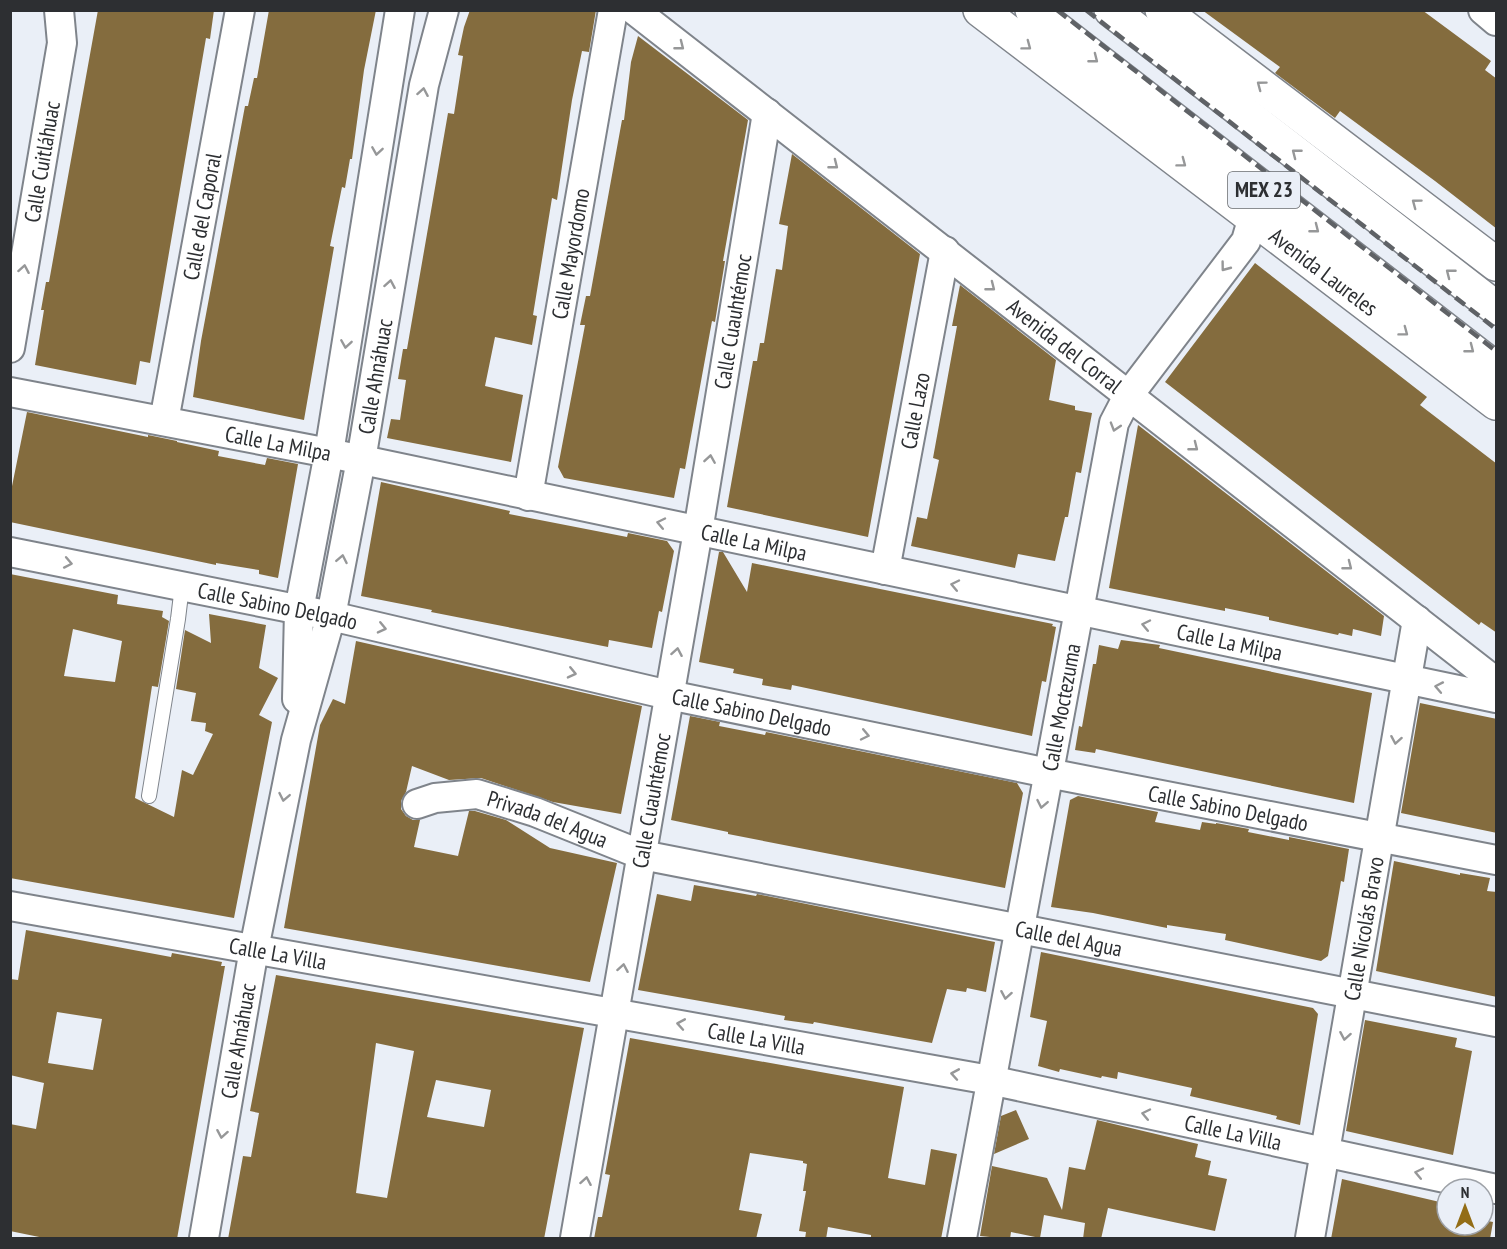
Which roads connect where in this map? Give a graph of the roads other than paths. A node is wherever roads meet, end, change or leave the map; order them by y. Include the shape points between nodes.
1 (59, 10) edge
2 (68, 10) edge
3 (240, 10) edge
4 (400, 10) edge
5 (444, 10) edge
6 (613, 10) edge
7 (633, 10) edge
8 (980, 10) edge
9 (1032, 10) edge
10 (1111, 10) edge
11 (1162, 10) edge
12 (1483, 10) edge
13 (1497, 21) edge
14 (62, 43) junction
15 (767, 113) junction
16 (23, 200) edge
17 (1253, 217) junction
18 (945, 251) junction
19 (1497, 264) edge
20 (1497, 308) edge
21 (10, 348) edge
22 (1497, 369) edge
23 (10, 392) edge
24 (1128, 396) junction
25 (1497, 403) edge
26 (164, 422) junction
27 (329, 453) junction
28 (361, 460) junction
29 (528, 495) junction
30 (698, 531) junction
31 (10, 552) edge
32 (885, 570) junction
33 (182, 586) junction
34 (299, 610) junction
35 (1079, 611) junction
36 (331, 616) junction
37 (1417, 621) junction
38 (1407, 680) junction
39 (1497, 682) edge
40 (669, 695) junction
41 (1497, 698) edge
42 (296, 740) junction
43 (1048, 773) junction
44 (149, 796) dead end
45 (417, 804) dead end
46 (1380, 839) junction
47 (642, 855) junction
48 (1497, 860) edge
49 (10, 906) edge
50 (1018, 928) junction
51 (254, 949) junction
52 (1353, 994) junction
53 (615, 1012) junction
54 (1497, 1022) edge
55 (990, 1080) junction
56 (1324, 1153) junction
57 (1497, 1189) edge
58 (204, 1239) edge
59 (575, 1239) edge
60 (962, 1239) edge
61 (1310, 1239) edge

1 - 14 street, Calle Cuitláhuac
2 - 14 street
3 - 26 street, Calle del Caporal
4 -> 27 street, Calle Ahnáhuac
28 -> 5 street, Calle Ahnáhuac via 424,85
6 - 29 street, Calle Mayordomo
7 -> 15 street, Avenida del Corral
8 -> 17 main road, Avenida Laureles
9 -> 22 main road, Avenida Laureles / MEX 23
20 -> 10 main road, MEX 23
19 -> 11 main road
12 - 13 street
14 - 16 street, Calle Cuitláhuac
15 -> 18 street, Avenida del Corral
30 -> 15 street, Calle Cuauhtémoc
21 -> 16 street, Calle Cuitláhuac
17 -> 24 street, Calle Moctezuma via 1246,241
17 -> 25 main road, Avenida Laureles
18 -> 24 street, Avenida del Corral
18 - 32 street, Calle Lazo
23 - 26 street, Calle La Milpa
24 -> 35 street, Calle Moctezuma via 1114,423
24 -> 37 street, Avenida del Corral
26 - 27 street, Calle La Milpa
27 - 28 street, Calle La Milpa
27 - 34 street, Calle Ahnáhuac
28 - 29 street, Calle La Milpa
36 -> 28 street, Calle Ahnáhuac
30 -> 29 street, Calle La Milpa
30 - 32 street, Calle La Milpa
40 -> 30 street, Calle Cuauhtémoc
31 -> 33 street, Calle Sabino Delgado
35 -> 32 street, Calle La Milpa
33 - 34 street, Calle Sabino Delgado
33 - 44 lane
34 - 36 street, Calle Sabino Delgado
34 - 42 street, Calle Ahnáhuac
38 -> 35 street, Calle La Milpa
35 - 43 street, Calle Moctezuma
36 -> 40 street, Calle Sabino Delgado
36 - 42 street, Calle Ahnáhuac
37 - 38 street, Calle Nicolás Bravo
37 - 39 street, Avenida del Corral
41 -> 38 street, Calle La Milpa
38 -> 46 street, Calle Nicolás Bravo
40 -> 43 street, Calle Sabino Delgado
40 - 47 street, Calle Cuauhtémoc
42 -> 51 street, Calle Ahnáhuac
43 - 46 street, Calle Sabino Delgado
43 -> 50 street, Calle Moctezuma
45 - 47 street, Privada del Agua via 477,794 535,812
46 - 48 street, Calle Sabino Delgado
46 - 52 street, Calle Nicolás Bravo
47 - 50 street, Calle del Agua
53 -> 47 street, Calle Cuauhtémoc
49 - 51 street, Calle La Villa
50 - 52 street, Calle del Agua
50 -> 55 street, Calle Moctezuma
51 - 53 street, Calle La Villa
51 -> 58 street, Calle Ahnáhuac
52 - 54 street, Calle del Agua
52 -> 56 street, Calle Nicolás Bravo
55 -> 53 street, Calle La Villa
59 -> 53 street, Calle Cuauhtémoc
56 -> 55 street, Calle La Villa
55 - 60 street, Calle Moctezuma
57 -> 56 street, Calle La Villa
56 - 61 street, Calle Nicolás Bravo

